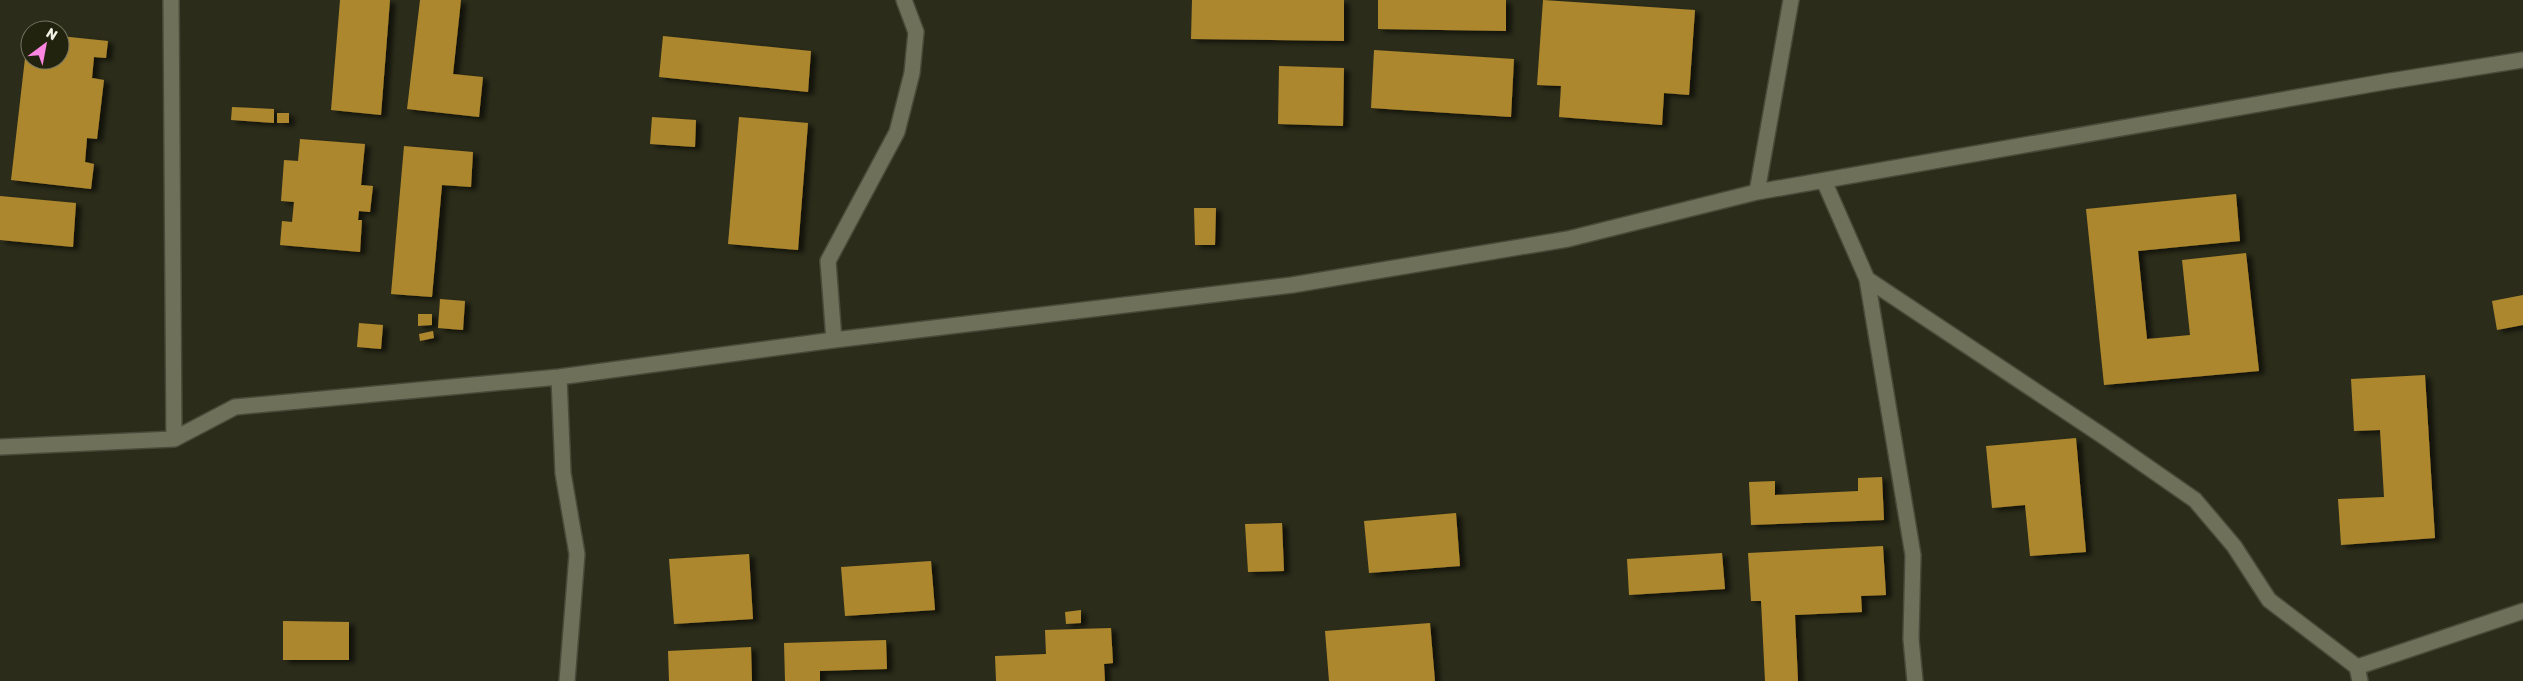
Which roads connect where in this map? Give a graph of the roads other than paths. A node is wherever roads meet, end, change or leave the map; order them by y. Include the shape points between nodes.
1 (171, 0) edge
2 (904, 0) edge
3 (1791, 0) edge
4 (2523, 60) edge
5 (1824, 181) junction
6 (1757, 192) junction
7 (1867, 279) junction
8 (834, 340) junction
9 (558, 377) junction
10 (174, 439) junction
11 (0, 447) edge
12 (2523, 611) edge
13 (2359, 674) edge
14 (567, 681) edge
15 (1915, 681) edge

1 - 10 street
2 - 8 street via 916,32 912,73 897,132 828,261
3 - 6 street
4 - 5 street
5 - 6 street
5 - 7 street
6 - 8 street via 1568,239 1292,285
7 - 13 street via 2195,500 2234,546 2269,600
7 - 15 street via 1913,555 1911,639
8 - 9 street
9 - 10 street via 235,407
9 - 14 street via 564,473 577,554
10 - 11 street
12 - 13 street

